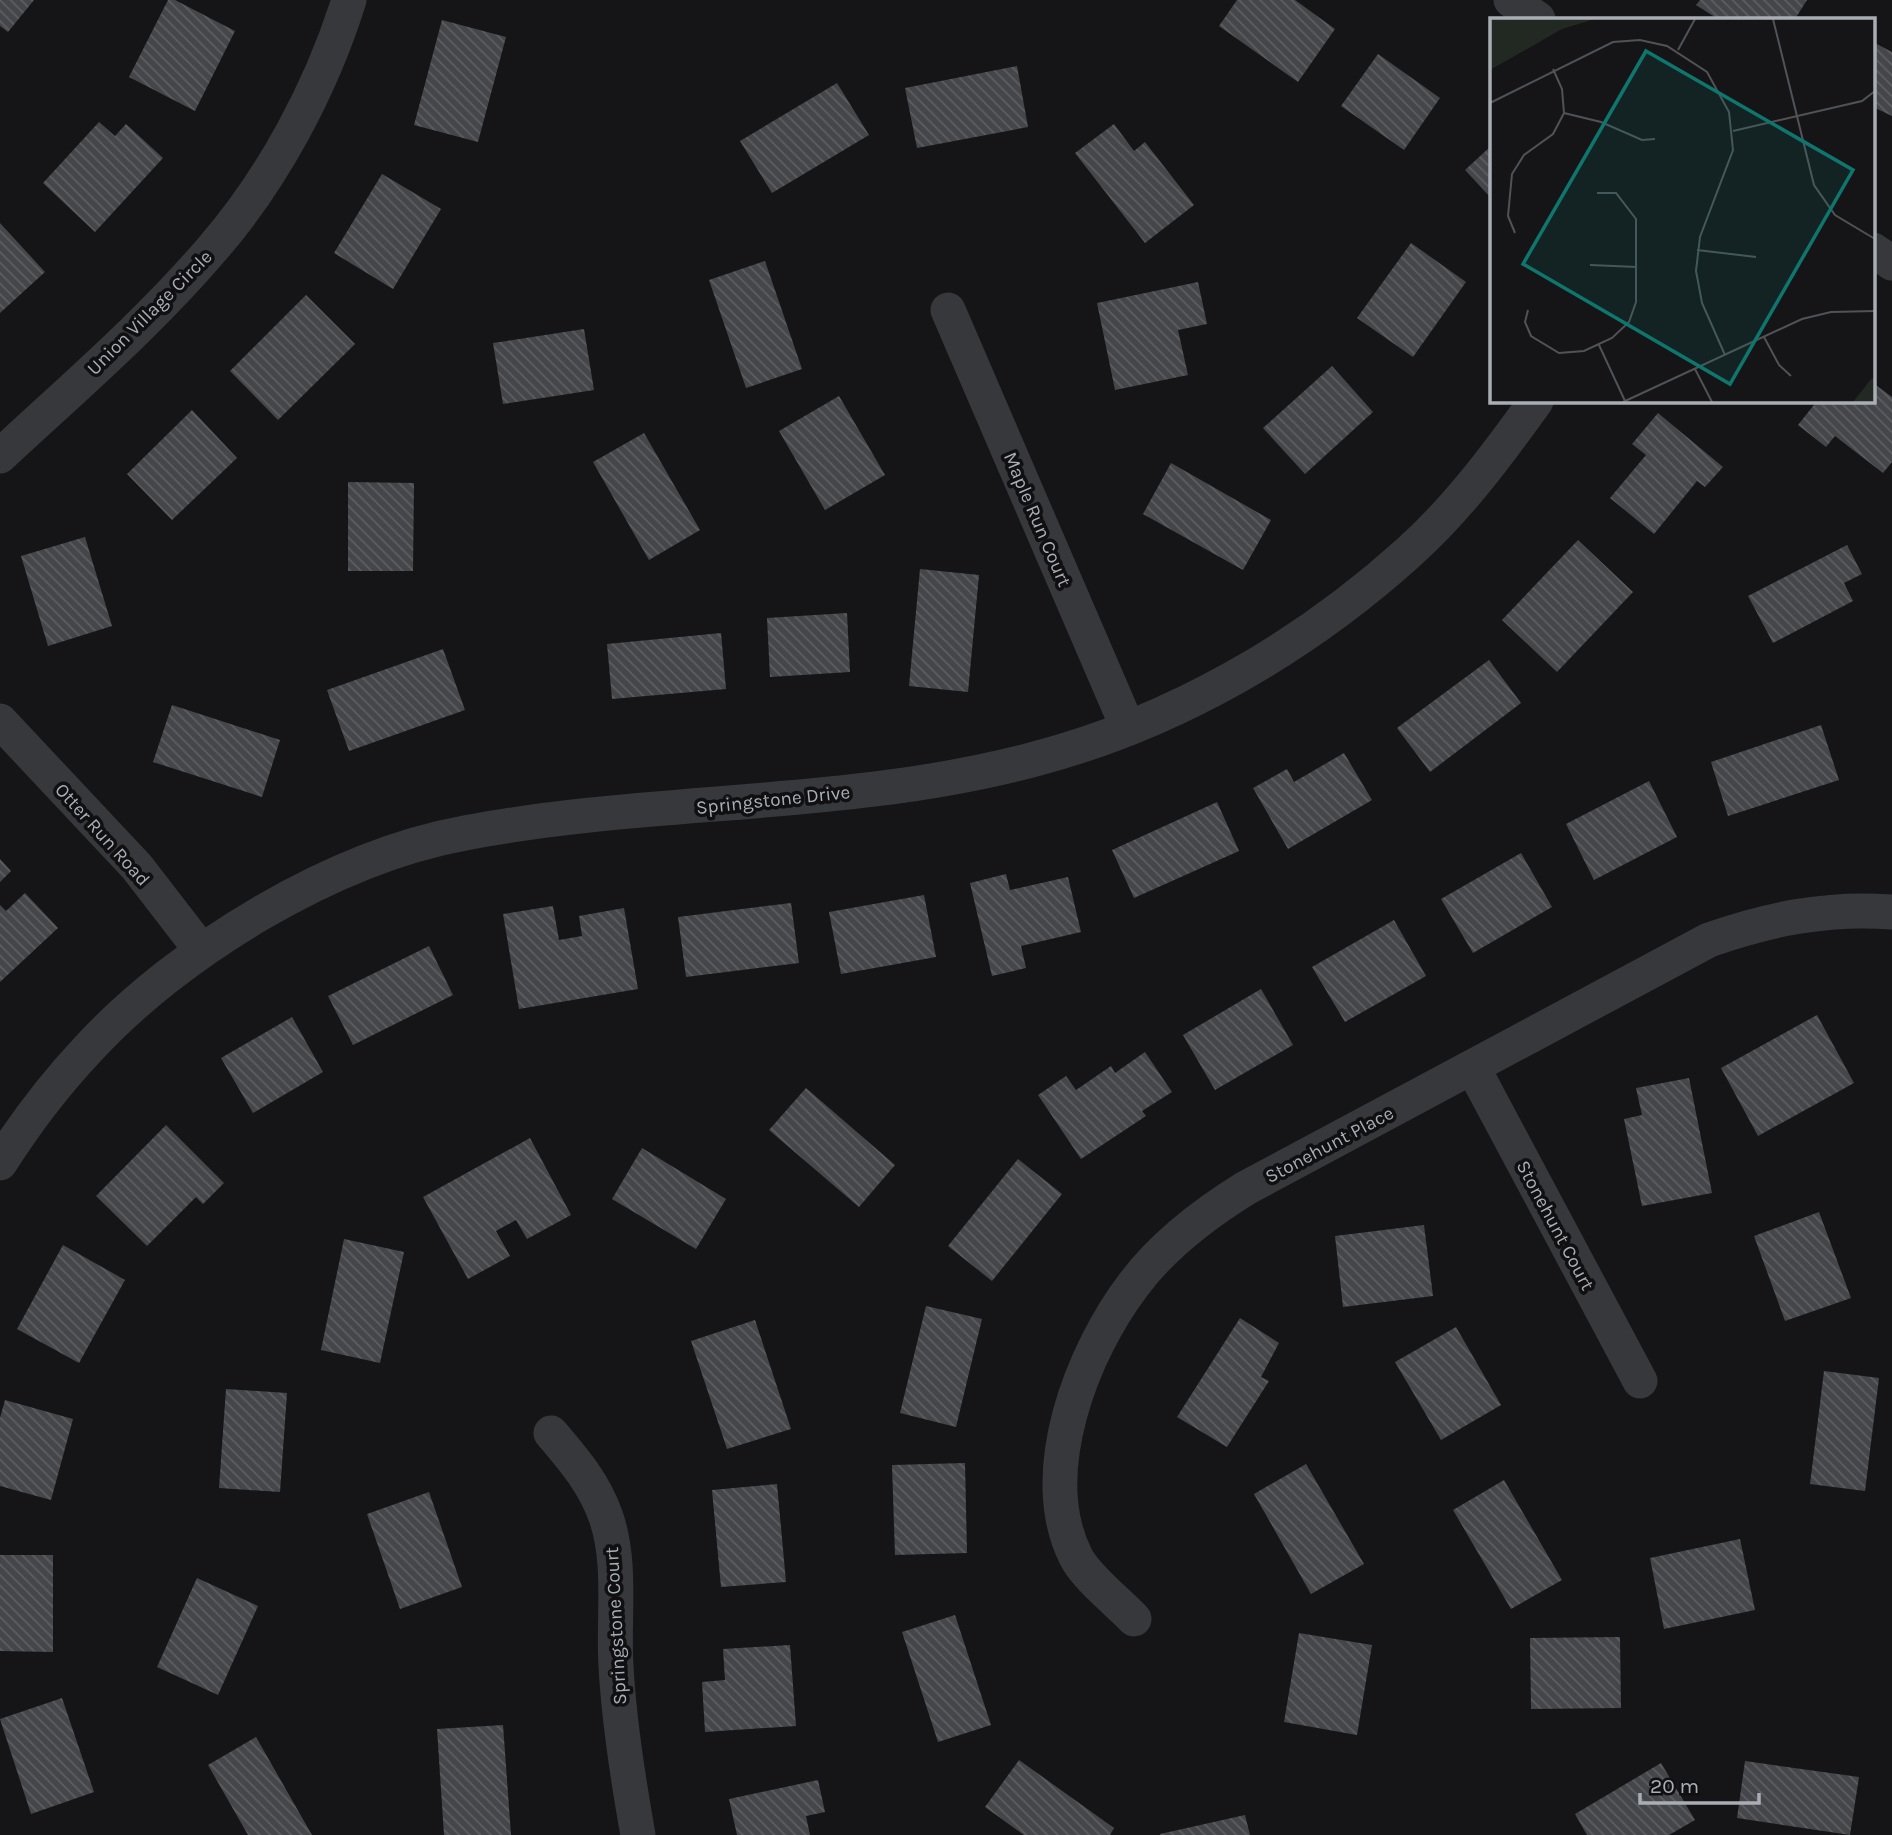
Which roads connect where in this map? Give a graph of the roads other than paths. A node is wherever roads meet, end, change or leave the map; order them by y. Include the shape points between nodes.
1 (349, 0) edge
2 (1511, 0) edge
3 (1537, 18) edge
4 (1874, 251) edge
5 (1892, 263) edge
6 (948, 310) dead end
7 (1535, 402) edge
8 (0, 456) edge
9 (0, 721) edge
10 (1128, 728) junction
11 (1892, 912) edge
12 (201, 950) junction
13 (1473, 1068) junction
14 (0, 1163) edge
15 (1640, 1381) dead end
16 (551, 1433) dead end
17 (1134, 1619) dead end
18 (638, 1835) edge

1 - 8 street, Union Village Circle via 299,119 248,203 214,248 167,299
2 - 3 street
4 - 5 street
6 - 10 street, Maple Run Court
7 - 10 street, Springstone Drive via 1464,495 1411,550 1341,609 1269,657
9 - 12 street, Otter Run Road via 137,867
10 - 12 street, Springstone Drive via 1033,760 901,787 462,833 382,857 327,880
11 - 13 street, Stonehunt Place via 1798,914 1709,940
12 - 14 street, Springstone Drive via 88,1048 30,1117
13 - 15 street, Stonehunt Court
13 - 17 street, Stonehunt Place via 1215,1207 1157,1257 1110,1318 1073,1401 1059,1492 1077,1559
16 - 18 street, Springstone Court via 588,1476 614,1550 615,1665

